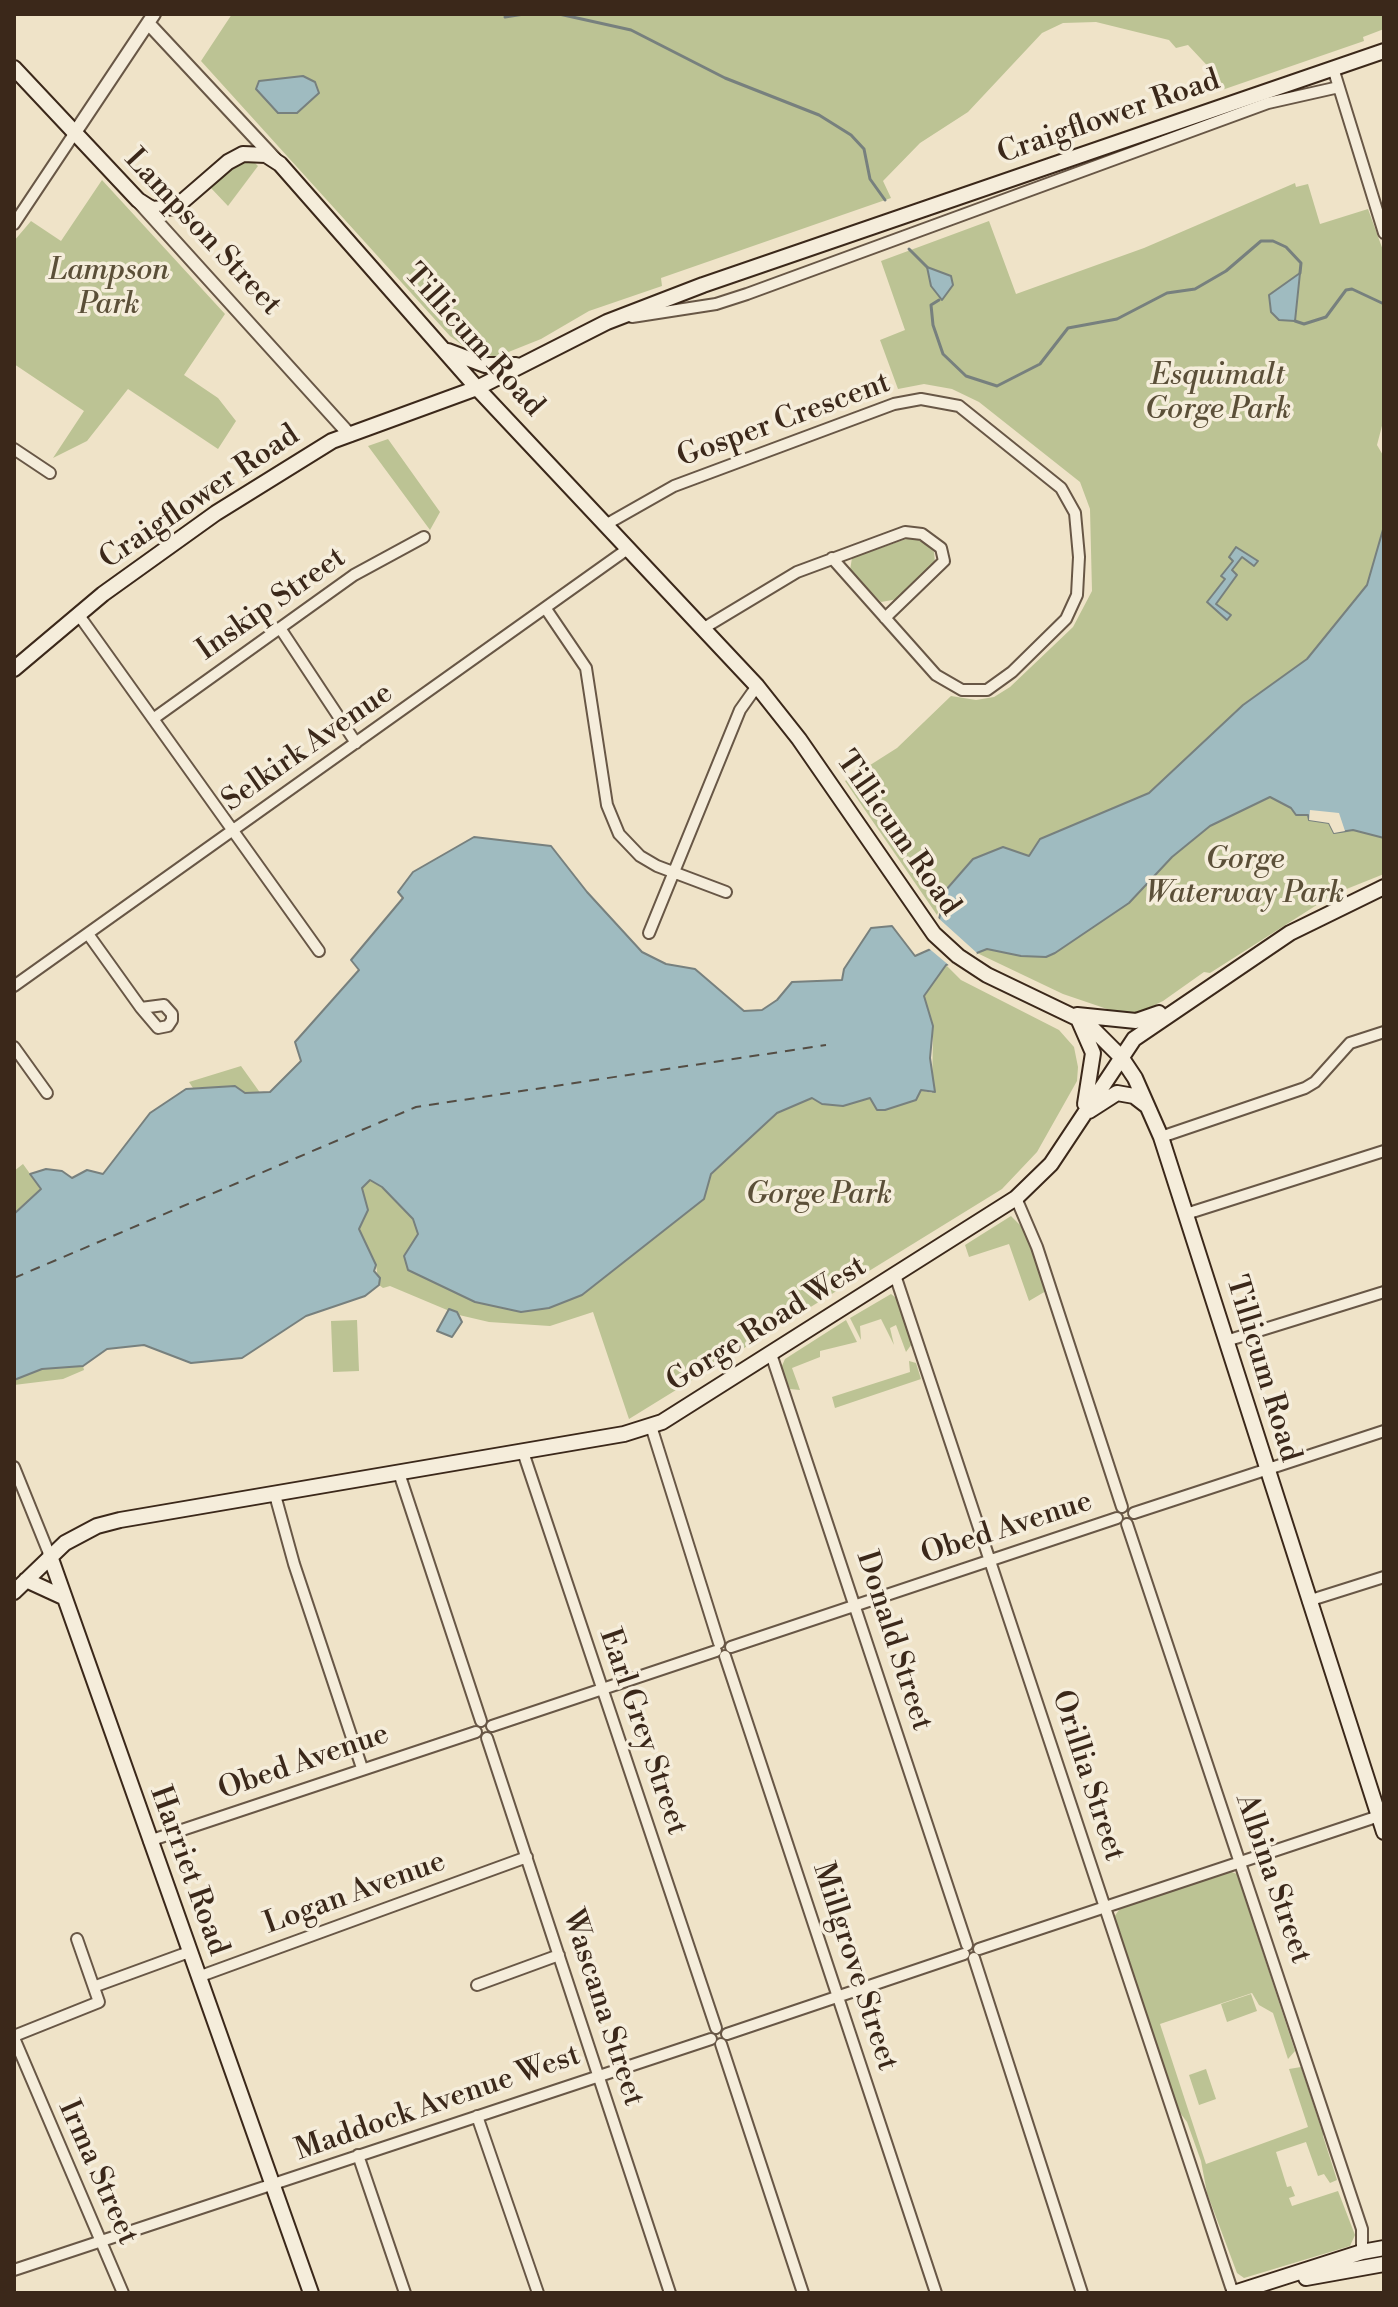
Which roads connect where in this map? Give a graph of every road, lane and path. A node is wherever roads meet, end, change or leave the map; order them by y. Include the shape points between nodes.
1 (151, 18) edge
2 (1384, 51) edge
3 (14, 68) edge
4 (1333, 68) junction
5 (1339, 87) junction
6 (74, 134) junction
7 (280, 164) junction
8 (138, 200) junction
9 (14, 224) edge
10 (1384, 233) edge
11 (851, 235) junction
12 (859, 255) junction
13 (607, 322) junction
14 (444, 349) junction
15 (539, 357) junction
16 (477, 388) junction
17 (350, 435) junction
18 (14, 449) edge
19 (50, 473) dead end
20 (607, 524) junction
21 (424, 537) dead end
22 (629, 548) junction
23 (832, 558) junction
24 (546, 609) junction
25 (78, 614) junction
26 (885, 618) junction
27 (280, 628) junction
28 (704, 628) junction
29 (14, 669) edge
30 (757, 686) junction
31 (153, 719) junction
32 (356, 743) junction
33 (233, 830) junction
34 (674, 872) junction
35 (1384, 887) edge
36 (726, 892) dead end
37 (649, 933) dead end
38 (88, 934) junction
39 (319, 951) dead end
40 (14, 986) edge
41 (1185, 1003) junction
42 (141, 1008) dead end
43 (1073, 1014) junction
44 (1384, 1032) edge
45 (14, 1047) edge
46 (1121, 1057) junction
47 (47, 1093) dead end
48 (1148, 1107) junction
49 (1082, 1116) junction
50 (1161, 1137) junction
51 (1384, 1151) edge
52 (1016, 1198) junction
53 (1186, 1214) junction
54 (895, 1275) junction
55 (1384, 1292) edge
56 (1226, 1341) junction
57 (771, 1354) junction
58 (651, 1426) junction
59 (1384, 1431) edge
60 (523, 1452) junction
61 (14, 1467) edge
62 (1267, 1469) junction
63 (399, 1473) junction
64 (275, 1495) junction
65 (1122, 1507) junction
66 (1134, 1513) junction
67 (1122, 1521) junction
68 (50, 1556) junction
69 (992, 1559) junction
70 (1384, 1577) edge
71 (26, 1580) junction
72 (14, 1592) edge
73 (63, 1597) junction
74 (1308, 1601) junction
75 (856, 1605) junction
76 (723, 1649) junction
77 (602, 1688) junction
78 (481, 1721) junction
79 (492, 1726) junction
80 (476, 1732) junction
81 (487, 1738) junction
82 (362, 1768) junction
83 (1381, 1815) edge
84 (1384, 1832) edge
85 (149, 1841) junction
86 (527, 1857) junction
87 (1241, 1863) junction
88 (1105, 1908) junction
89 (77, 1939) dead end
90 (189, 1952) junction
91 (971, 1952) junction
92 (559, 1955) junction
93 (198, 1977) junction
94 (477, 1985) dead end
95 (96, 1986) junction
96 (838, 1996) junction
97 (719, 2036) junction
98 (14, 2037) edge
99 (599, 2075) junction
100 (477, 2116) junction
101 (358, 2155) junction
102 (272, 2185) junction
103 (101, 2240) junction
104 (1384, 2248) edge
105 (1362, 2252) junction
106 (1384, 2264) edge
107 (14, 2270) edge
108 (123, 2293) edge
109 (311, 2293) edge
110 (405, 2293) edge
111 (538, 2293) edge
112 (670, 2293) edge
113 (803, 2293) edge
114 (936, 2293) edge
115 (1082, 2293) edge
116 (1234, 2293) edge

1 - 6 street
1 - 7 street, Tillicum Road
2 - 4 main road, Craigflower Road
3 - 6 main road, Lampson Street
4 - 5 street
4 - 11 main road, Craigflower Road
5 - 10 street
5 - 12 street, Craigflower Road via 1268,103
6 - 8 main road, Lampson Street
6 - 9 street
7 - 8 main road via 266,155 243,154 176,207 152,209
7 - 14 main road, Tillicum Road
8 - 17 street, Lampson Street
11 - 12 street
11 - 13 main road, Craigflower Road
12 - 13 street, Craigflower Road via 716,304
13 - 15 main road, Craigflower Road
14 - 15 main road via 498,367
14 - 16 main road, Tillicum Road
15 - 16 main road, Craigflower Road
16 - 17 main road, Craigflower Road
16 - 20 main road, Tillicum Road
17 - 25 main road, Craigflower Road via 240,496
18 - 19 street
20 - 22 main road, Tillicum Road
20 - 26 street, Gosper Crescent via 674,486 894,404 921,399 959,406 1061,488 1075,513 1077,595 1066,619 1034,651 978,692 962,690 936,675
21 - 27 street, Inskip Street via 354,575
22 - 24 street, Selkirk Avenue
22 - 28 main road, Tillicum Road
23 - 26 street, Gosper Crescent
23 - 26 street via 905,532 922,534 941,548 940,568
23 - 28 street via 797,572
24 - 32 street, Selkirk Avenue
24 - 34 street via 586,668 613,823 640,856
25 - 29 main road, Craigflower Road
25 - 31 street
27 - 31 street, Inskip Street
27 - 32 street
28 - 30 main road, Tillicum Road
30 - 34 street via 740,710
30 - 43 main road, Tillicum Road via 925,924 970,965
31 - 33 street
32 - 33 street, Selkirk Avenue
33 - 38 street, Selkirk Avenue
33 - 39 street
34 - 36 street
34 - 37 street
35 - 41 main road, Gorge Road West via 1290,933
38 - 40 street, Selkirk Avenue
38 - 42 street
41 - 43 main road via 1136,1021
41 - 46 main road, Gorge Road West via 1150,1026
43 - 46 main road, Tillicum Road
43 - 49 main road via 1093,1053
44 - 50 street via 1350,1043 1305,1088
45 - 47 street
46 - 48 main road, Tillicum Road
46 - 49 main road, Gorge Road West
48 - 49 main road via 1134,1096 1117,1093
48 - 50 main road, Tillicum Road
49 - 52 main road, Gorge Road West via 1042,1174
50 - 53 main road, Tillicum Road
51 - 53 street
52 - 54 main road, Gorge Road West
52 - 65 street
53 - 56 main road, Tillicum Road
54 - 57 main road, Gorge Road West
54 - 69 street, Orillia Street
55 - 56 street
56 - 62 main road, Tillicum Road
57 - 58 main road, Gorge Road West
57 - 75 street, Donald Street
58 - 60 main road, Gorge Road West
58 - 76 street, Millgrove Street
59 - 62 street, Obed Avenue
60 - 63 main road, Gorge Road West
60 - 77 street, Earl Grey Street
61 - 68 street, Harriet Road
62 - 66 street, Obed Avenue
62 - 74 main road, Tillicum Road
63 - 64 main road, Gorge Road West
63 - 78 street
64 - 68 main road, Gorge Road West via 109,1523 80,1533
64 - 82 street
65 - 66 street
65 - 67 street
66 - 67 street
67 - 69 street, Obed Avenue
67 - 87 street, Albina Street
68 - 71 main road, Gorge Road West
68 - 73 main road, Harriet Road
69 - 75 street, Obed Avenue
69 - 88 street, Orillia Street
70 - 74 street
71 - 72 main road, Gorge Road West
71 - 73 main road
73 - 85 main road, Harriet Road
74 - 83 main road, Tillicum Road
75 - 76 street, Obed Avenue
75 - 91 street, Donald Street
76 - 77 street, Obed Avenue
76 - 96 street, Millgrove Street
77 - 79 street, Obed Avenue
77 - 97 street, Earl Grey Street
78 - 79 street
78 - 80 street
79 - 81 street
80 - 81 street
80 - 82 street, Obed Avenue
81 - 86 street, Wascana Street
82 - 85 street, Obed Avenue
83 - 84 main road, Tillicum Road
83 - 87 street, Maddock Avenue West
85 - 90 main road, Harriet Road
86 - 92 street, Wascana Street
86 - 93 street, Logan Avenue
87 - 88 street, Maddock Avenue West
87 - 105 street, Albina Street via 1362,2229
88 - 91 street, Maddock Avenue West
88 - 116 street, Orillia Street
89 - 95 street
90 - 93 main road, Harriet Road
90 - 95 street
91 - 96 street, Maddock Avenue West
91 - 115 street, Donald Street
92 - 94 street
92 - 99 street, Wascana Street
93 - 102 main road, Harriet Road
95 - 98 street via 99,2002
96 - 97 street, Maddock Avenue West
96 - 114 street, Millgrove Street
97 - 99 street, Maddock Avenue West
97 - 113 street, Earl Grey Street
98 - 103 street, Irma Street
99 - 100 street, Maddock Avenue West
99 - 112 street, Wascana Street
100 - 101 street, Maddock Avenue West
100 - 111 street
101 - 102 street, Maddock Avenue West
101 - 110 street
102 - 103 street, Maddock Avenue West
102 - 109 main road, Harriet Road
103 - 107 street, Maddock Avenue West
103 - 108 street, Irma Street
104 - 105 main road
105 - 116 main road
106 - 116 main road

